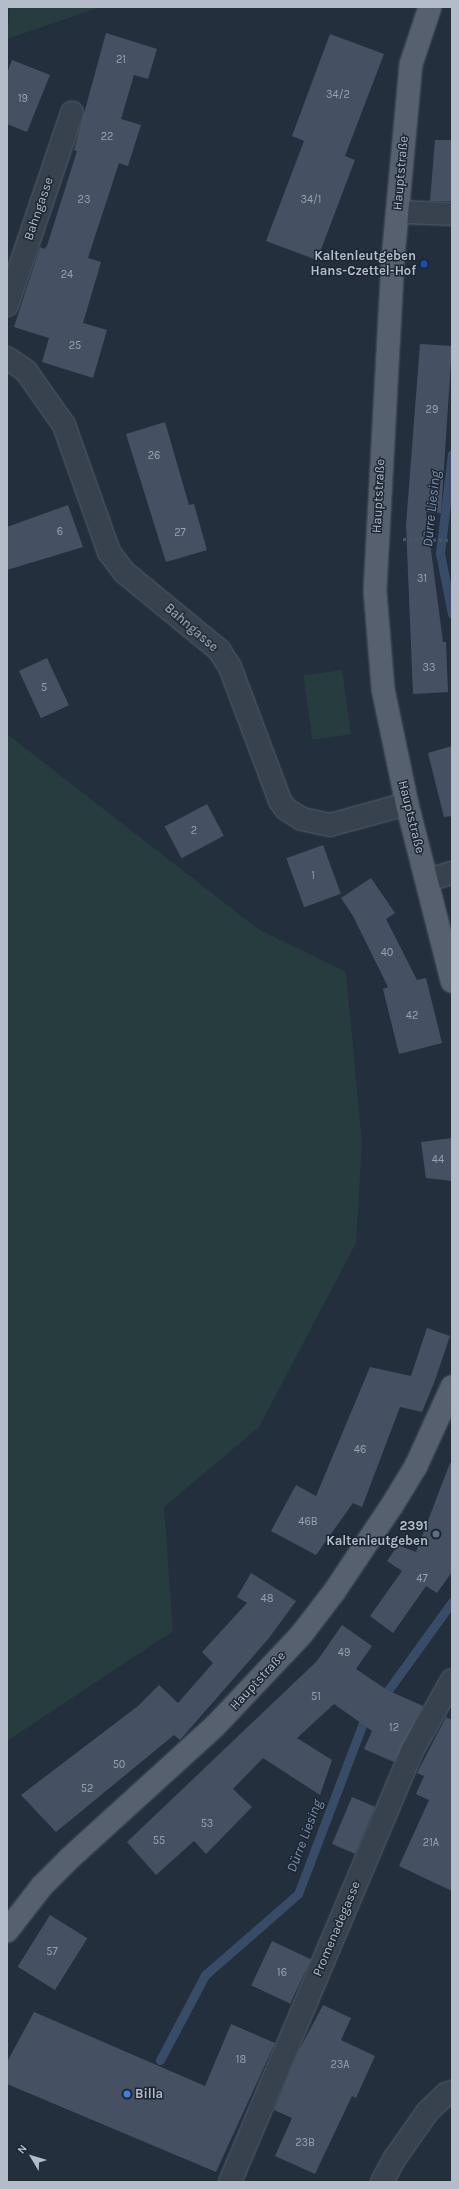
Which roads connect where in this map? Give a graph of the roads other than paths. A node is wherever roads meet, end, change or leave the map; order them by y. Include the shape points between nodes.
1 (430, 7) edge
2 (72, 113) dead end
3 (398, 212) junction
4 (452, 214) edge
5 (7, 305) edge
6 (7, 358) edge
7 (407, 804) junction
8 (452, 872) edge
9 (428, 880) junction
10 (452, 981) edge
11 (452, 1386) edge
12 (452, 1680) edge
13 (7, 1931) edge
14 (452, 2092) edge
15 (230, 2182) edge
16 (382, 2182) edge

1 - 3 main road, Hauptstraße via 412,64
2 - 5 street, Bahngasse
3 - 4 street
3 - 7 main road, Hauptstraße via 383,409 376,591 383,689
6 - 7 street, Bahngasse via 26,371 64,425 109,552 124,572 219,650 230,667 280,801 286,809 306,821 330,825
7 - 9 main road, Hauptstraße
8 - 9 street
9 - 10 main road, Hauptstraße
11 - 13 main road, Hauptstraße via 416,1466 334,1592 301,1635 214,1726 42,1886
12 - 15 street, Promenadegasse via 413,1748
14 - 16 street via 442,2097 428,2111 395,2158

